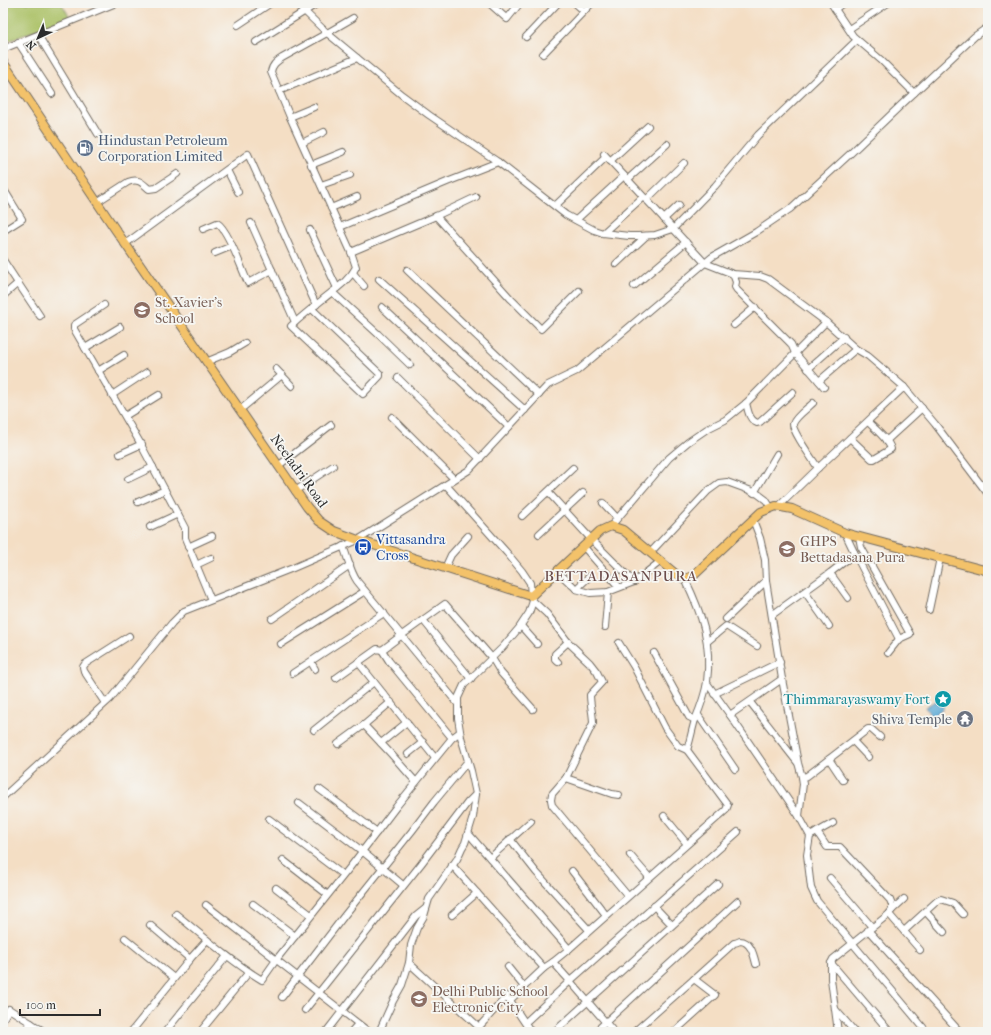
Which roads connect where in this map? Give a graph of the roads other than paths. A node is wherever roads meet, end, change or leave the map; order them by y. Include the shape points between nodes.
1 (116, 3) edge
2 (271, 3) edge
3 (296, 3) edge
4 (318, 3) edge
5 (489, 3) edge
6 (520, 3) edge
7 (558, 3) edge
8 (575, 3) edge
9 (592, 3) edge
10 (843, 3) edge
11 (888, 3) edge
12 (833, 6) edge
13 (584, 11) junction
14 (305, 12) junction
15 (353, 18) dead end
16 (238, 25) dead end
17 (988, 27) edge
18 (849, 30) junction
19 (327, 33) junction
20 (38, 35) junction
21 (526, 37) dead end
22 (857, 40) junction
23 (18, 42) junction
24 (256, 42) dead end
25 (3, 48) edge
26 (543, 54) dead end
27 (357, 58) junction
28 (3, 62) edge
29 (279, 91) junction
30 (914, 93) junction
31 (52, 94) dead end
32 (314, 107) dead end
33 (290, 117) junction
34 (648, 126) dead end
35 (324, 132) dead end
36 (98, 134) dead end
37 (302, 143) junction
38 (667, 144) dead end
39 (342, 152) dead end
40 (607, 158) junction
41 (498, 162) junction
42 (684, 163) dead end
43 (311, 165) junction
44 (227, 170) junction
45 (177, 174) dead end
46 (350, 175) dead end
47 (626, 178) junction
48 (321, 185) junction
49 (3, 188) edge
50 (238, 192) dead end
51 (357, 197) dead end
52 (476, 197) dead end
53 (644, 198) junction
54 (97, 202) junction
55 (679, 205) dead end
56 (555, 206) junction
57 (331, 208) junction
58 (436, 216) junction
59 (664, 219) junction
60 (576, 220) junction
61 (251, 223) dead end
62 (340, 227) junction
63 (203, 229) dead end
64 (673, 229) junction
65 (310, 230) dead end
66 (3, 231) edge
67 (603, 233) junction
68 (646, 236) junction
69 (686, 242) junction
70 (125, 244) junction
71 (232, 246) junction
72 (351, 252) junction
73 (215, 253) dead end
74 (3, 260) edge
75 (705, 263) junction
76 (616, 264) dead end
77 (272, 270) junction
78 (407, 270) dead end
79 (353, 272) junction
80 (733, 274) junction
81 (379, 279) dead end
82 (18, 283) junction
83 (364, 286) dead end
84 (634, 286) dead end
85 (334, 290) junction
86 (579, 291) dead end
87 (3, 296) edge
88 (104, 305) dead end
89 (314, 307) junction
90 (382, 307) dead end
91 (755, 307) junction
92 (40, 316) dead end
93 (295, 322) junction
94 (826, 322) junction
95 (734, 325) dead end
96 (120, 327) dead end
97 (844, 337) junction
98 (245, 343) dead end
99 (85, 348) junction
100 (856, 349) junction
101 (796, 353) junction
102 (124, 355) dead end
103 (206, 362) junction
104 (410, 365) dead end
105 (276, 369) dead end
106 (808, 369) junction
107 (98, 371) junction
108 (147, 372) dead end
109 (282, 374) junction
110 (398, 378) dead end
111 (819, 381) junction
112 (292, 386) dead end
113 (824, 388) dead end
114 (904, 388) junction
115 (793, 392) dead end
116 (112, 394) junction
117 (159, 395) dead end
118 (539, 395) junction
119 (746, 402) junction
120 (813, 403) dead end
121 (922, 408) junction
122 (240, 410) junction
123 (525, 410) junction
124 (125, 416) junction
125 (392, 416) dead end
126 (868, 422) junction
127 (331, 425) dead end
128 (509, 427) junction
129 (850, 438) junction
130 (886, 441) junction
131 (142, 444) junction
132 (120, 454) dead end
133 (777, 454) dead end
134 (480, 459) junction
135 (278, 466) junction
136 (333, 466) dead end
137 (153, 467) junction
138 (572, 468) dead end
139 (818, 468) junction
140 (128, 479) dead end
141 (454, 479) junction
142 (446, 484) junction
143 (165, 490) junction
144 (295, 491) junction
145 (548, 492) junction
146 (583, 493) dead end
147 (754, 493) junction
148 (988, 494) edge
149 (138, 502) dead end
150 (603, 504) dead end
151 (775, 507) junction
152 (564, 511) junction
153 (178, 514) junction
154 (522, 516) dead end
155 (617, 518) junction
156 (753, 520) junction
157 (611, 526) junction
158 (150, 528) dead end
159 (845, 533) junction
160 (539, 534) dead end
161 (212, 536) dead end
162 (468, 536) dead end
163 (859, 537) junction
164 (591, 539) junction
165 (358, 540) junction
166 (343, 546) junction
167 (583, 546) junction
168 (188, 548) junction
169 (854, 552) junction
170 (650, 553) junction
171 (211, 558) dead end
172 (940, 558) junction
173 (661, 561) junction
174 (196, 565) junction
175 (350, 565) junction
176 (445, 568) junction
177 (557, 571) junction
178 (988, 571) edge
179 (830, 573) junction
180 (590, 576) dead end
181 (685, 579) junction
182 (766, 581) junction
183 (634, 582) junction
184 (619, 587) junction
185 (576, 589) junction
186 (365, 591) junction
187 (608, 592) junction
188 (805, 592) junction
189 (848, 598) dead end
190 (532, 599) junction
191 (211, 600) junction
192 (929, 610) dead end
193 (384, 613) junction
194 (772, 615) junction
195 (272, 619) dead end
196 (726, 619) dead end
197 (423, 620) junction
198 (521, 626) junction
199 (829, 626) dead end
200 (605, 627) dead end
201 (402, 635) junction
202 (130, 636) dead end
203 (899, 639) junction
204 (708, 641) junction
205 (568, 642) junction
206 (619, 643) dead end
207 (281, 644) dead end
208 (537, 644) dead end
209 (757, 646) dead end
210 (382, 650) junction
211 (654, 653) dead end
212 (888, 653) dead end
213 (492, 658) junction
214 (311, 662) junction
215 (358, 662) junction
216 (558, 662) dead end
217 (780, 662) junction
218 (315, 669) dead end
219 (294, 673) dead end
220 (336, 678) dead end
221 (470, 679) junction
222 (782, 679) junction
223 (374, 682) junction
224 (707, 683) junction
225 (714, 694) junction
226 (391, 702) junction
227 (750, 702) junction
228 (106, 703) junction
229 (458, 704) junction
230 (533, 709) dead end
231 (730, 715) junction
232 (697, 718) junction
233 (407, 722) junction
234 (364, 725) junction
235 (314, 730) dead end
236 (460, 732) junction
237 (880, 737) dead end
238 (452, 738) junction
239 (853, 741) junction
240 (423, 742) junction
241 (381, 743) junction
242 (338, 744) dead end
243 (687, 750) junction
244 (408, 754) dead end
245 (868, 757) dead end
246 (435, 758) junction
247 (829, 759) junction
248 (468, 760) junction
249 (798, 764) junction
250 (735, 769) dead end
251 (802, 777) junction
252 (566, 778) junction
253 (843, 780) dead end
254 (416, 782) junction
255 (319, 789) dead end
256 (476, 794) junction
257 (619, 795) dead end
258 (3, 797) edge
259 (299, 803) dead end
260 (664, 816) dead end
261 (799, 816) junction
262 (269, 819) dead end
263 (531, 821) dead end
264 (833, 823) dead end
265 (377, 832) junction
266 (738, 832) dead end
267 (817, 832) junction
268 (468, 833) junction
269 (810, 836) junction
270 (510, 839) junction
271 (687, 844) junction
272 (362, 851) junction
273 (630, 855) dead end
274 (490, 858) junction
275 (284, 860) dead end
276 (452, 865) junction
277 (382, 869) junction
278 (572, 871) dead end
279 (343, 875) junction
280 (649, 877) junction
281 (830, 878) dead end
282 (718, 884) dead end
283 (403, 885) junction
284 (276, 888) dead end
285 (477, 893) junction
286 (327, 894) junction
287 (628, 896) junction
288 (904, 900) dead end
289 (738, 901) dead end
290 (253, 904) dead end
291 (206, 905) dead end
292 (654, 906) junction
293 (426, 908) junction
294 (890, 912) junction
295 (926, 912) junction
296 (176, 914) dead end
297 (963, 914) dead end
298 (452, 915) dead end
299 (606, 915) junction
300 (311, 916) junction
301 (150, 925) dead end
302 (672, 925) junction
303 (870, 928) junction
304 (589, 930) junction
305 (904, 931) junction
306 (944, 932) dead end
307 (294, 936) junction
308 (125, 938) dead end
309 (207, 940) junction
310 (852, 944) junction
311 (569, 949) junction
312 (920, 950) dead end
313 (227, 956) junction
314 (190, 959) junction
315 (276, 960) junction
316 (553, 962) junction
317 (409, 963) junction
318 (831, 963) junction
319 (756, 964) dead end
320 (508, 967) dead end
321 (544, 968) junction
322 (249, 972) junction
323 (298, 977) junction
324 (174, 978) junction
325 (694, 979) junction
326 (570, 981) junction
327 (524, 987) junction
328 (319, 993) junction
329 (282, 997) dead end
330 (510, 1000) junction
331 (588, 1002) junction
332 (835, 1009) junction
333 (305, 1010) dead end
334 (342, 1011) junction
335 (3, 1019) edge
336 (528, 1020) dead end
337 (606, 1022) junction
338 (31, 1023) junction
339 (358, 1024) junction
340 (24, 1032) edge
341 (44, 1032) edge
342 (131, 1032) edge
343 (165, 1032) edge
344 (200, 1032) edge
345 (326, 1032) edge
346 (351, 1032) edge
347 (368, 1032) edge
348 (379, 1032) edge
349 (531, 1032) edge
350 (554, 1032) edge
351 (595, 1032) edge
352 (614, 1032) edge
353 (634, 1032) edge
354 (674, 1032) edge
355 (838, 1032) edge
356 (855, 1032) edge
357 (890, 1032) edge
358 (927, 1032) edge
359 (960, 1032) edge

1 - 20 street
2 - 16 street
3 - 14 street
4 - 14 street
5 - 6 street via 506,18
7 - 21 street
8 - 13 street
9 - 13 street
10 - 12 street
11 - 18 street
12 - 18 street
13 - 26 street
14 - 19 street
14 - 24 street
15 - 19 street
17 - 30 street
18 - 22 street
19 - 27 street
19 - 29 street via 276,62 272,72
20 - 23 street
20 - 36 street
22 - 30 street
22 - 64 street via 758,135 715,186
23 - 25 street
23 - 31 street
27 - 29 street
27 - 41 street via 418,107
28 - 54 main road, Neeladri Road
29 - 33 street
30 - 75 street via 790,209
32 - 33 street
33 - 37 street
34 - 40 street
35 - 37 street
37 - 43 street
38 - 47 street
39 - 43 street
40 - 47 street
40 - 56 street
41 - 56 street
41 - 62 street
42 - 53 street
43 - 48 street
44 - 50 street
44 - 70 street
44 - 89 street via 248,154
45 - 54 street via 153,189 138,180 128,182
46 - 48 street
47 - 53 street
47 - 60 street
48 - 57 street
49 - 66 street via 22,219
51 - 57 street
52 - 58 street
53 - 59 street
53 - 67 street
54 - 70 main road, Neeladri Road
55 - 59 street
56 - 60 street
57 - 62 street
58 - 72 street
58 - 86 street via 510,299 541,329
59 - 64 street
60 - 67 street
61 - 77 street
62 - 72 street
63 - 71 street via 217,223
64 - 68 street
64 - 69 street
65 - 85 street
67 - 68 street
68 - 76 street
69 - 75 street
69 - 84 street
70 - 103 main road, Neeladri Road
71 - 73 street
71 - 77 street via 248,283
72 - 79 street via 356,267
74 - 82 street
75 - 80 street
75 - 118 street via 578,371 548,385
77 - 93 street
78 - 118 street
79 - 83 street
79 - 85 street
80 - 91 street via 735,287
80 - 94 street via 768,278
81 - 123 street
82 - 87 street
82 - 92 street
85 - 89 street
85 - 104 street
88 - 99 street via 74,325
89 - 93 street
89 - 93 street via 380,374 363,394 291,326
90 - 128 street
91 - 95 street
91 - 101 street via 791,344
94 - 97 street
94 - 101 street
96 - 99 street
97 - 100 street
97 - 106 street
98 - 103 street
99 - 107 street
100 - 111 street
100 - 114 street via 868,356
101 - 106 street
101 - 119 street
102 - 107 street
103 - 122 main road, Neeladri Road
105 - 109 street
106 - 111 street
107 - 116 street
108 - 116 street
109 - 112 street
109 - 122 street
110 - 134 street
111 - 113 street
114 - 121 street
114 - 126 street
115 - 119 street via 757,423 750,418
116 - 124 street
117 - 124 street
118 - 123 street
119 - 155 street via 725,420 688,442 670,458
120 - 139 street via 793,424 798,437
121 - 130 street
121 - 148 street
122 - 135 main road, Neeladri Road
123 - 128 street
124 - 131 street
125 - 141 street
126 - 129 street
126 - 130 street
127 - 135 street
128 - 134 street
129 - 130 street via 874,459 892,449
129 - 139 street
131 - 132 street
131 - 137 street
133 - 147 street
134 - 141 street via 469,470
135 - 144 main road, Neeladri Road
136 - 144 street
137 - 140 street
137 - 143 street
138 - 145 street
139 - 151 street
141 - 142 street
142 - 165 street
142 - 190 street via 522,571 530,583
143 - 149 street
143 - 153 street
144 - 165 main road, Neeladri Road via 319,521 334,531
145 - 152 street
145 - 154 street
146 - 152 street
147 - 151 street
147 - 170 street via 727,482 719,483 708,491
150 - 155 street
151 - 156 main road via 761,512
151 - 159 main road via 792,509
152 - 160 street
152 - 164 street
153 - 158 street
153 - 168 street via 185,528
155 - 157 street
156 - 181 main road via 693,576
156 - 182 street via 764,552
157 - 164 main road
157 - 170 main road via 623,530
159 - 163 main road
159 - 169 street
161 - 168 street
162 - 176 street via 451,555
163 - 172 main road
163 - 203 street via 861,546 910,634
164 - 167 main road
164 - 183 street
165 - 166 street
165 - 176 main road, Neeladri Road
166 - 175 street
166 - 191 street
167 - 177 main road
167 - 184 street
168 - 174 street
169 - 179 street
169 - 203 street
170 - 173 main road
171 - 174 street
172 - 178 main road
172 - 192 street
173 - 181 main road
173 - 183 street
174 - 191 street
175 - 186 street via 352,573
175 - 195 street
176 - 190 main road, Neeladri Road
177 - 185 street
177 - 190 main road
179 - 188 street
179 - 189 street
180 - 185 street
181 - 204 street via 702,619
182 - 194 street
182 - 196 street
183 - 184 street
184 - 187 street
185 - 187 street
186 - 193 street
186 - 207 street
187 - 200 street
188 - 194 street
188 - 199 street
190 - 198 street via 529,613
190 - 205 street
191 - 228 street via 180,614
193 - 201 street
193 - 214 street
194 - 217 street
197 - 201 street
197 - 213 street via 445,604
197 - 221 street
198 - 208 street
198 - 213 street
201 - 210 street
201 - 229 street
202 - 228 street via 83,667
203 - 212 street
204 - 209 street via 726,626
204 - 224 street
205 - 216 street via 555,654
205 - 252 street via 590,663 602,682 590,695 593,724
206 - 243 street via 666,728 678,746
210 - 215 street via 377,649
210 - 238 street
211 - 232 street via 689,716
213 - 221 street
213 - 230 street
214 - 218 street
214 - 219 street
215 - 220 street
215 - 223 street
217 - 222 street
217 - 225 street
221 - 229 street via 464,685
222 - 227 street
222 - 249 street
223 - 226 street
223 - 235 street
224 - 225 street
224 - 232 street
225 - 231 street
226 - 233 street
226 - 234 street
227 - 231 street
227 - 249 street
228 - 258 street
229 - 236 street
231 - 261 street
232 - 243 street
232 - 250 street
233 - 240 street
233 - 241 street
234 - 241 street
234 - 242 street
236 - 238 street
236 - 248 street
237 - 239 street via 868,729
238 - 246 street
239 - 245 street
239 - 247 street
240 - 244 street
240 - 246 street
241 - 254 street
243 - 271 street via 728,805 726,810
246 - 254 street
247 - 251 street
247 - 253 street
248 - 256 street
248 - 277 street
249 - 251 street
251 - 261 street
252 - 257 street
252 - 287 street via 552,794 552,805
254 - 265 street
255 - 265 street
256 - 268 street
256 - 283 street
259 - 272 street
260 - 271 street
261 - 269 street
262 - 279 street
263 - 270 street
264 - 267 street
265 - 272 street
266 - 292 street
267 - 269 street
267 - 294 street via 827,847 840,847 890,900
268 - 274 street
268 - 276 street
269 - 310 street via 807,855 811,888 817,901
270 - 274 street
270 - 304 street
271 - 280 street
272 - 277 street
272 - 279 street
273 - 280 street
274 - 311 street
275 - 286 street
276 - 285 street
276 - 293 street via 429,899
277 - 283 street
277 - 323 street
278 - 299 street
279 - 286 street
280 - 287 street
281 - 303 street
282 - 302 street
283 - 328 street
284 - 300 street
285 - 298 street
285 - 321 street
286 - 300 street
287 - 299 street
288 - 294 street
289 - 337 street
290 - 307 street
291 - 315 street
292 - 302 street
292 - 326 street
293 - 317 street via 416,928
293 - 334 street via 416,916
294 - 303 street
294 - 305 street
295 - 297 street via 941,899 953,903
295 - 305 street
295 - 306 street
296 - 309 street
299 - 304 street
300 - 307 street
301 - 314 street
302 - 331 street
303 - 310 street
303 - 359 street
304 - 311 street
305 - 312 street
307 - 315 street
308 - 324 street
309 - 313 street
309 - 314 street
310 - 318 street
310 - 358 street
311 - 316 street
313 - 322 street
313 - 343 street
314 - 324 street
315 - 322 street via 262,980
315 - 323 street
316 - 321 street
316 - 326 street
317 - 330 street via 479,1027 507,996
317 - 348 street via 402,985
318 - 332 street
318 - 357 street
319 - 325 street via 752,950 741,941 734,943
320 - 327 street
321 - 327 street
322 - 344 street
323 - 328 street
323 - 329 street
324 - 342 street
325 - 353 street
325 - 354 street via 715,995
326 - 331 street
326 - 336 street
327 - 330 street
328 - 333 street
328 - 334 street
330 - 349 street
331 - 337 street
331 - 350 street
332 - 355 street
332 - 356 street
334 - 339 street
334 - 345 street
335 - 338 street via 9,1009
337 - 351 street
337 - 352 street
338 - 340 street
338 - 341 street
339 - 346 street
339 - 347 street

